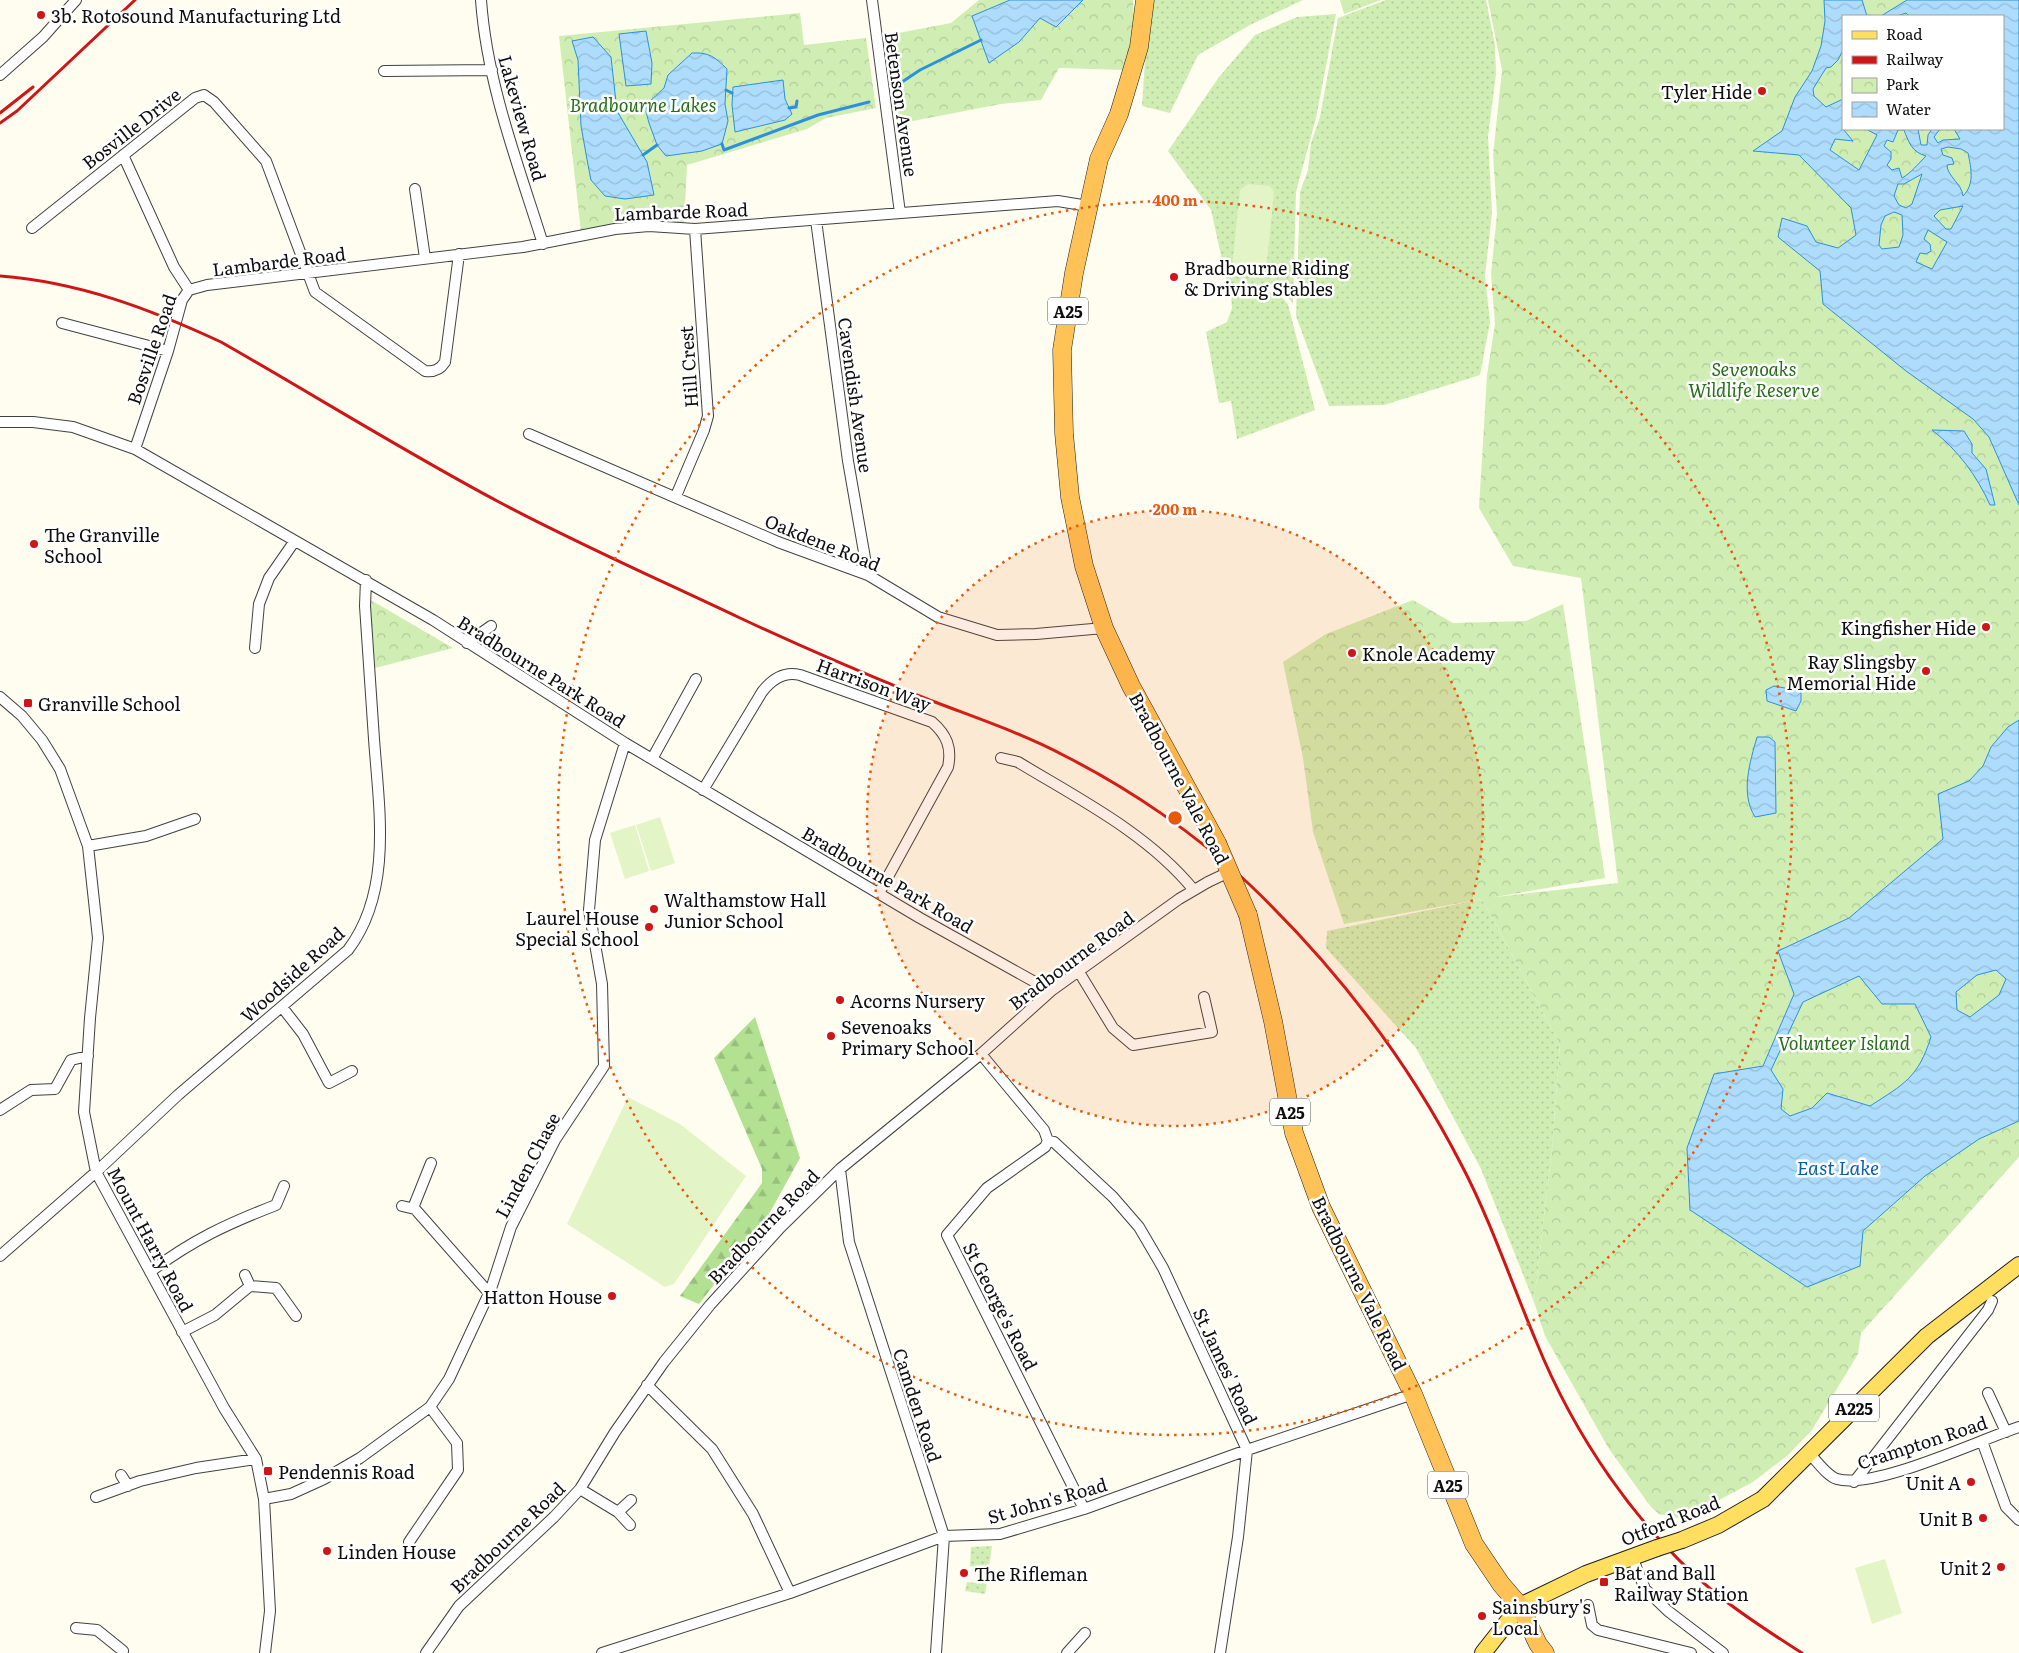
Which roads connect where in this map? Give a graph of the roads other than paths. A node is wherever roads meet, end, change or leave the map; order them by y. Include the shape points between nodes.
1 (76, 0) edge
2 (481, 0) edge
3 (872, 0) edge
4 (1145, 0) edge
5 (492, 70) junction
6 (384, 71) dead end
7 (0, 75) edge
8 (123, 155) junction
9 (415, 189) dead end
10 (1088, 206) junction
11 (900, 213) junction
12 (816, 220) junction
13 (32, 228) dead end
14 (696, 229) junction
15 (543, 244) junction
16 (459, 254) junction
17 (425, 258) junction
18 (309, 274) junction
19 (189, 290) junction
20 (62, 323) dead end
21 (168, 351) junction
22 (0, 422) edge
23 (529, 434) dead end
24 (135, 448) junction
25 (676, 496) junction
26 (294, 542) junction
27 (868, 575) junction
28 (366, 580) junction
29 (491, 626) dead end
30 (1104, 628) junction
31 (467, 643) junction
32 (255, 648) dead end
33 (696, 679) dead end
34 (0, 697) edge
35 (625, 743) junction
36 (652, 758) junction
37 (1001, 758) dead end
38 (703, 790) junction
39 (195, 819) dead end
40 (88, 846) junction
41 (1229, 872) junction
42 (1193, 889) junction
43 (879, 893) junction
44 (1078, 972) junction
45 (1051, 991) junction
46 (1204, 997) dead end
47 (282, 1007) junction
48 (981, 1054) junction
49 (88, 1056) junction
50 (352, 1071) dead end
51 (0, 1110) edge
52 (1048, 1141) junction
53 (431, 1163) dead end
54 (840, 1169) junction
55 (96, 1172) junction
56 (284, 1186) dead end
57 (402, 1206) dead end
58 (413, 1208) junction
59 (0, 1256) edge
60 (2019, 1265) edge
61 (150, 1272) junction
62 (245, 1275) dead end
63 (250, 1286) junction
64 (489, 1293) junction
65 (1992, 1301) dead end
66 (296, 1316) dead end
67 (182, 1332) junction
68 (647, 1385) junction
69 (1988, 1393) dead end
70 (1414, 1394) junction
71 (430, 1408) junction
72 (2019, 1427) edge
73 (2006, 1432) junction
74 (1982, 1442) junction
75 (1247, 1450) junction
76 (1809, 1453) junction
77 (256, 1460) junction
78 (122, 1475) dead end
79 (1854, 1482) junction
80 (128, 1486) junction
81 (580, 1488) junction
82 (96, 1497) dead end
83 (264, 1499) junction
84 (631, 1500) dead end
85 (1084, 1509) junction
86 (618, 1512) junction
87 (2019, 1520) edge
88 (630, 1525) dead end
89 (944, 1536) junction
90 (409, 1542) dead end
91 (1632, 1557) junction
92 (790, 1593) junction
93 (1588, 1605) dead end
94 (1520, 1606) junction
95 (76, 1628) dead end
96 (1085, 1633) dead end
97 (122, 1653) edge
98 (265, 1653) edge
99 (426, 1653) edge
100 (602, 1653) edge
101 (936, 1653) edge
102 (1067, 1653) edge
103 (1220, 1653) edge
104 (1483, 1653) edge
105 (1545, 1653) edge
106 (1691, 1653) edge
107 (1723, 1653) edge

1 - 7 street via 43,37
2 - 5 street, Lakeview Road
3 - 11 street, Betenson Avenue
4 - 10 highway, Bradbourne Vale Road / A25 via 1139,47 1119,114 1099,160
5 - 6 street
5 - 15 street, Lakeview Road
8 - 13 street, Bosville Drive
8 - 18 street, Bosville Drive via 195,98 208,97 266,161
8 - 19 street, Bosville Road via 174,267
9 - 17 street
10 - 11 street, Lambarde Road via 1058,201
10 - 30 highway, Bradbourne Vale Road / A25 via 1062,350 1064,433 1070,497
11 - 12 street, Lambarde Road
12 - 14 street, Lambarde Road
12 - 27 street, Cavendish Avenue via 848,461
14 - 15 street, Lambarde Road via 634,227
14 - 25 street, Hill Crest via 708,416
15 - 16 street, Lambarde Road
16 - 17 street, Lambarde Road
16 - 18 street via 446,356 441,368 433,372 425,371 315,292
17 - 18 street, Lambarde Road
18 - 19 street, Lambarde Road
19 - 21 street, Bosville Road via 182,300
20 - 21 street
21 - 24 street, Bosville Road
22 - 24 street, Bradbourne Park Road via 73,427
23 - 25 street, Oakdene Road
24 - 26 street, Bradbourne Park Road
25 - 27 street, Oakdene Road via 778,542
26 - 28 street, Bradbourne Park Road
26 - 32 street via 269,578 259,604
27 - 30 street, Oakdene Road via 938,617 996,635
28 - 31 street, Bradbourne Park Road
28 - 47 street, Woodside Road via 380,854 376,885 366,922 348,950
29 - 31 street
30 - 41 highway, Bradbourne Vale Road / A25, bridge via 1131,686 1217,843
31 - 35 street, Bradbourne Park Road
33 - 36 street
34 - 40 street, Mount Harry Road via 42,740 60,769
35 - 36 street, Bradbourne Park Road
35 - 64 street, Linden Chase via 596,840 589,910 602,984 604,1066 555,1140 511,1227
36 - 38 street, Bradbourne Park Road
37 - 42 street via 1018,762 1132,833 1177,870
38 - 43 street, Bradbourne Park Road
38 - 43 street, Harrison Way via 762,692 772,681 786,674 800,675 932,722 947,740 950,753 948,767
39 - 40 street via 146,836
40 - 49 street, Mount Harry Road via 98,938
41 - 42 street, Bradbourne Road, bridge
41 - 70 highway, Bradbourne Vale Road / A25, bridge via 1248,916 1294,1133 1335,1239
42 - 44 street, Bradbourne Road
43 - 45 street, Bradbourne Park Road
44 - 45 street, Bradbourne Road
44 - 46 street via 1113,1028 1133,1045 1212,1032
45 - 48 street, Bradbourne Road
47 - 50 street via 303,1034 329,1083
47 - 55 street, Woodside Road via 178,1095
48 - 52 street via 1044,1130
48 - 54 street, Bradbourne Road
49 - 51 street via 71,1060 55,1089 31,1090
49 - 55 street, Mount Harry Road via 84,1112
52 - 75 street, St James' Road via 1054,1142 1113,1197 1139,1227 1163,1268
52 - 85 street, St George's Road via 1045,1147 987,1188 947,1235
53 - 58 street
54 - 68 street, Bradbourne Road via 780,1228 717,1298
54 - 89 street, Camden Road via 849,1242
55 - 59 street, Woodside Road
55 - 61 street, Mount Harry Road
56 - 61 street via 276,1205 231,1222 183,1247
57 - 58 street
58 - 64 street
60 - 76 main road, Otford Road / A225 via 1927,1336
61 - 67 street, Mount Harry Road
62 - 63 street
63 - 66 street via 276,1288
63 - 67 street via 215,1314
64 - 71 street, Linden Chase via 449,1379
65 - 79 street
67 - 77 street, Mount Harry Road
68 - 81 street, Bradbourne Road
68 - 92 street via 712,1450 752,1514
69 - 73 street
70 - 75 street, St John's Road
70 - 94 highway, Bradbourne Vale Road / A25 via 1424,1426 1474,1544
71 - 83 street, Linden Chase via 324,1480 291,1494
71 - 90 street via 457,1443 458,1470
72 - 73 street, Crampton Road
73 - 74 street, Crampton Road
74 - 79 street, Crampton Road via 1924,1463
74 - 87 street via 2006,1506
75 - 85 street, St John's Road
75 - 103 street, St James' Road
76 - 79 street, Crampton Road via 1835,1478
76 - 91 main road, Otford Road / A225, bridge via 1763,1499 1718,1525
77 - 80 street via 196,1468
77 - 83 street, Mount Harry Road
78 - 80 street
80 - 82 street
81 - 86 street
81 - 99 street, Bradbourne Road via 554,1517 459,1606
83 - 98 street, Mount Harry Road via 270,1611
84 - 86 street
85 - 89 street, St John's Road via 1000,1534
86 - 88 street
89 - 92 street, St John's Road
89 - 101 street, Camden Road
91 - 94 main road, Otford Road / A225 via 1568,1582
91 - 107 street via 1645,1588 1668,1612
92 - 100 street, St John's Road
93 - 106 street via 1592,1625 1598,1630
94 - 104 main road, A225
94 - 105 highway, A25
95 - 97 street via 97,1630
96 - 102 street

